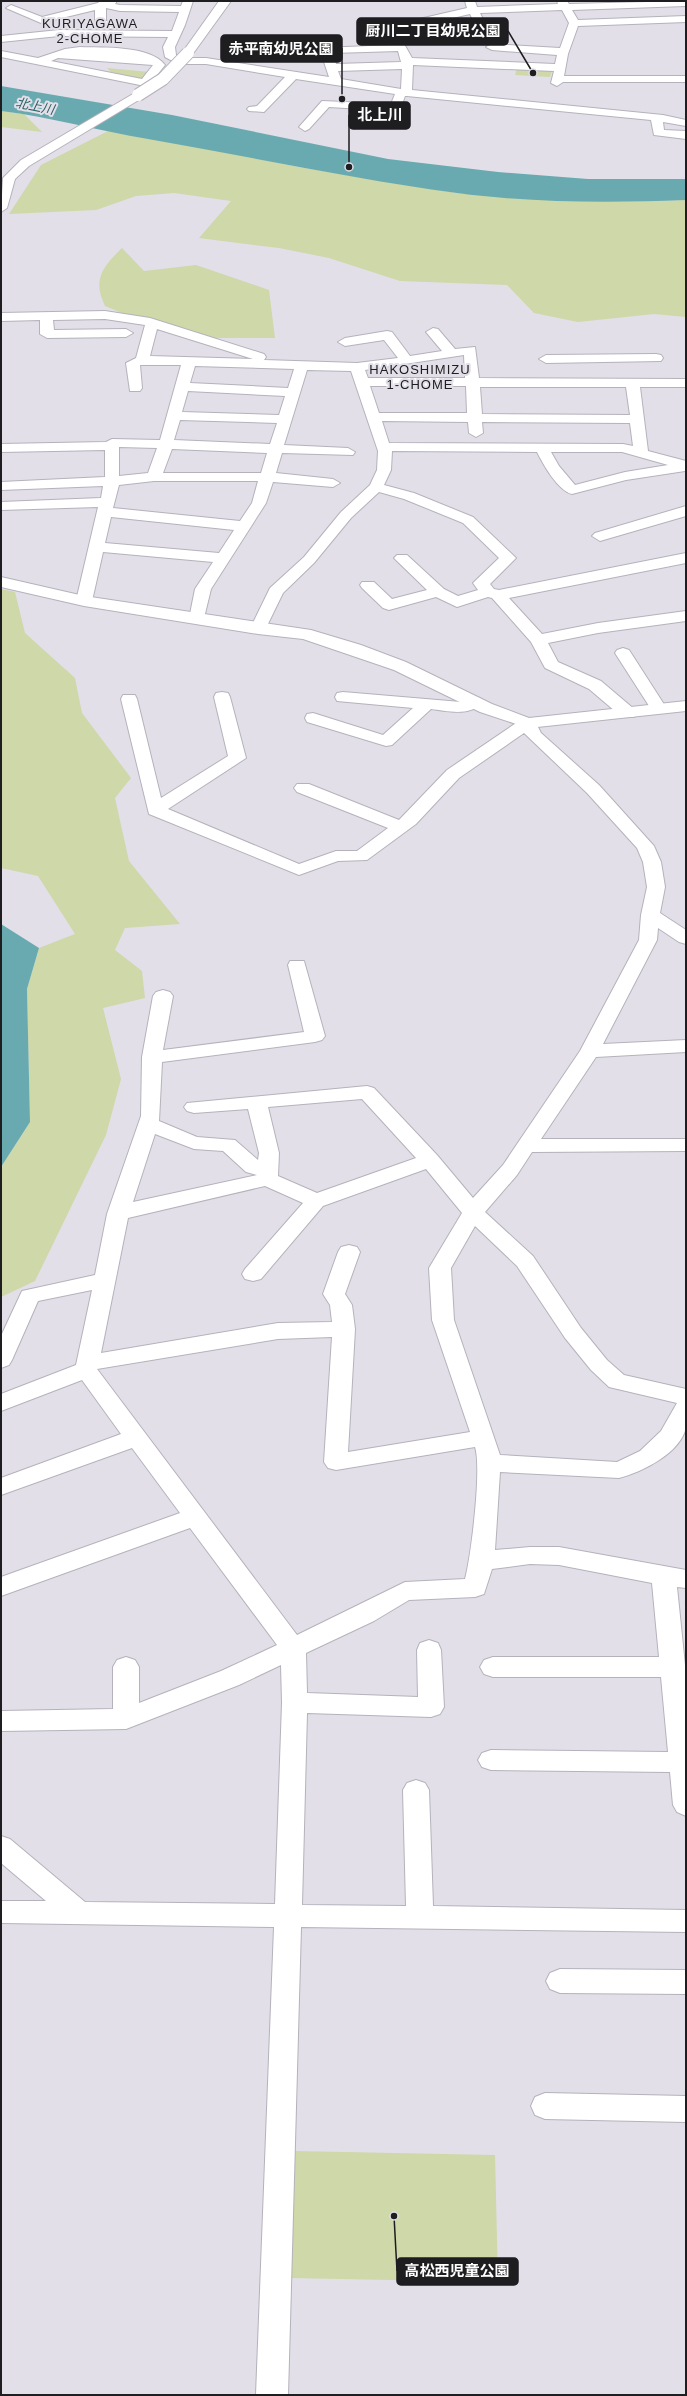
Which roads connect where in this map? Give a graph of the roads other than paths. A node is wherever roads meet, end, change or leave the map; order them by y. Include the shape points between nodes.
1 (225, 1) edge
2 (108, 2) edge
3 (31, 3) dead end
4 (686, 3) edge
5 (564, 4) edge
6 (187, 5) edge
7 (471, 5) edge
8 (6, 9) edge
9 (686, 19) edge
10 (42, 20) junction
11 (18, 23) dead end
12 (574, 23) junction
13 (99, 29) junction
14 (178, 30) junction
15 (484, 32) dead end
16 (1, 39) edge
17 (492, 47) dead end
18 (401, 48) junction
19 (565, 52) junction
20 (195, 53) dead end
21 (1, 54) edge
22 (40, 61) junction
23 (206, 61) junction
24 (406, 63) junction
25 (332, 68) junction
26 (249, 69) junction
27 (559, 74) junction
28 (292, 76) junction
29 (686, 79) edge
30 (238, 80) dead end
31 (336, 83) junction
32 (404, 93) junction
33 (253, 109) dead end
34 (552, 109) junction
35 (657, 117) junction
36 (686, 123) edge
37 (305, 127) dead end
38 (686, 135) edge
39 (1, 208) edge
40 (105, 315) junction
41 (46, 316) junction
42 (1, 317) edge
43 (152, 323) junction
44 (433, 332) dead end
45 (104, 333) junction
46 (126, 333) dead end
47 (345, 342) dead end
48 (451, 353) junction
49 (617, 358) junction
50 (656, 358) dead end
51 (546, 359) dead end
52 (142, 360) junction
53 (189, 361) junction
54 (407, 361) junction
55 (281, 364) junction
56 (302, 365) junction
57 (357, 367) junction
58 (362, 382) junction
59 (473, 383) junction
60 (627, 383) junction
61 (686, 383) edge
62 (183, 387) junction
63 (135, 388) dead end
64 (294, 392) junction
65 (174, 416) junction
66 (373, 417) junction
67 (475, 418) junction
68 (286, 419) junction
69 (637, 419) junction
70 (166, 444) junction
71 (112, 446) junction
72 (382, 447) junction
73 (477, 447) junction
74 (541, 447) junction
75 (1, 448) edge
76 (277, 449) junction
77 (348, 452) dead end
78 (641, 453) junction
79 (686, 467) edge
80 (154, 477) junction
81 (269, 477) junction
82 (112, 481) junction
83 (334, 483) dead end
84 (1, 486) edge
85 (376, 487) junction
86 (1, 506) edge
87 (106, 507) junction
88 (686, 511) edge
89 (244, 526) junction
90 (600, 536) dead end
91 (97, 547) junction
92 (225, 558) junction
93 (402, 558) dead end
94 (686, 558) edge
95 (1, 582) edge
96 (368, 585) dead end
97 (438, 592) junction
98 (493, 593) junction
99 (84, 601) junction
100 (686, 616) edge
101 (197, 620) junction
102 (258, 629) junction
103 (538, 640) junction
104 (623, 653) dead end
105 (222, 697) dead end
106 (344, 697) dead end
107 (129, 700) dead end
108 (474, 702) junction
109 (427, 704) junction
110 (686, 706) edge
111 (659, 709) junction
112 (628, 713) junction
113 (313, 718) dead end
114 (528, 723) junction
115 (303, 788) dead end
116 (155, 810) junction
117 (401, 827) junction
118 (650, 915) junction
119 (686, 938) edge
120 (297, 965) dead end
121 (163, 996) dead end
122 (686, 1046) edge
123 (590, 1051) junction
124 (152, 1057) junction
125 (257, 1102) junction
126 (194, 1108) dead end
127 (148, 1124) junction
128 (686, 1145) edge
129 (526, 1146) junction
130 (430, 1160) junction
131 (268, 1173) junction
132 (316, 1201) junction
133 (473, 1212) junction
134 (118, 1214) junction
135 (349, 1252) dead end
136 (253, 1274) dead end
137 (104, 1280) junction
138 (344, 1329) junction
139 (1, 1360) edge
140 (86, 1366) junction
141 (686, 1397) edge
142 (1, 1403) edge
143 (686, 1407) edge
144 (135, 1438) junction
145 (483, 1438) junction
146 (488, 1463) junction
147 (1, 1487) edge
148 (195, 1517) junction
149 (482, 1561) junction
150 (675, 1578) edge
151 (1, 1588) edge
152 (293, 1648) junction
153 (429, 1650) dead end
154 (126, 1667) dead end
155 (494, 1667) dead end
156 (673, 1667) junction
157 (295, 1704) junction
158 (126, 1719) junction
159 (1, 1721) edge
160 (491, 1760) dead end
161 (682, 1762) junction
162 (416, 1790) dead end
163 (686, 1805) edge
164 (1, 1848) edge
165 (1, 1912) edge
166 (79, 1913) junction
167 (287, 1916) junction
168 (420, 1917) junction
169 (686, 1921) edge
170 (560, 1981) dead end
171 (686, 1982) edge
172 (545, 2106) dead end
173 (686, 2109) edge
174 (272, 2395) edge

1 - 39 street, bridge via 188,53 163,79 25,163 9,178
2 - 6 street via 120,8
2 - 10 street
2 - 13 street via 101,7
3 - 8 street
4 - 5 street
5 - 7 street
5 - 12 street
6 - 14 street
7 - 15 street
7 - 18 street via 376,32 398,43
8 - 10 street
9 - 12 street
10 - 11 street
12 - 19 street
13 - 14 street
13 - 16 street
14 - 23 street via 169,47 171,57 188,66
17 - 19 street
18 - 24 street via 405,52
18 - 25 street via 326,50
19 - 27 street
20 - 23 street
21 - 22 street
22 - 22 street via 69,51 87,51 144,55 159,66 145,83
23 - 26 street
24 - 25 street
24 - 27 street via 526,63
24 - 32 street
25 - 31 street
26 - 28 street
26 - 30 street
27 - 29 street
27 - 34 street
28 - 31 street
28 - 33 street via 260,110
31 - 32 street
32 - 34 street
32 - 37 street via 396,108 326,103
34 - 35 street via 613,108
35 - 36 street
35 - 38 street via 658,133
40 - 41 street
40 - 43 street
40 - 45 street
41 - 42 street
41 - 45 street via 47,334
43 - 52 street
43 - 55 street
44 - 48 street
45 - 46 street
47 - 54 street via 387,335
48 - 54 street
48 - 59 street via 470,350
49 - 50 street
49 - 51 street
49 - 60 street
52 - 53 street
52 - 63 street via 133,363
53 - 55 street
53 - 62 street
54 - 57 street
55 - 56 street
56 - 57 street
56 - 64 street
57 - 58 street
58 - 59 street
58 - 66 street
59 - 60 street
59 - 67 street
60 - 61 street
60 - 69 street
62 - 64 street
62 - 65 street
64 - 68 street
65 - 68 street
65 - 70 street
66 - 67 street
66 - 72 street
67 - 69 street
67 - 73 street
68 - 76 street
69 - 78 street
70 - 71 street via 112,443
70 - 76 street
70 - 80 street
71 - 75 street
71 - 82 street
72 - 73 street
72 - 85 street via 385,451 384,470
73 - 74 street
74 - 78 street via 623,448
74 - 79 street via 553,468 572,490 625,476
76 - 77 street
76 - 81 street
78 - 79 street
80 - 81 street
80 - 82 street
81 - 83 street
81 - 89 street via 259,503
82 - 84 street
82 - 87 street
85 - 98 street via 409,496 468,520 508,558 481,583
85 - 102 street via 346,515 309,560 276,591
86 - 87 street
87 - 89 street
87 - 91 street
88 - 90 street
89 - 92 street
91 - 92 street
91 - 99 street
92 - 101 street via 203,589
93 - 97 street
94 - 98 street
95 - 99 street
96 - 97 street via 389,605
97 - 98 street via 457,602
98 - 103 street
99 - 101 street
100 - 103 street via 598,628
101 - 102 street
102 - 108 street via 305,634 355,649 400,666
103 - 112 street via 551,665 595,685
104 - 111 street
105 - 116 street via 237,758
106 - 109 street
107 - 116 street
108 - 109 street via 464,707
108 - 114 street
109 - 113 street via 386,741
110 - 111 street
111 - 112 street
112 - 114 street
114 - 117 street via 453,774
114 - 118 street via 533,735 593,789 645,846 652,862 656,886
115 - 117 street
116 - 117 street via 299,870 336,856 361,856
118 - 119 street
118 - 123 street via 648,940
120 - 124 street via 315,1036
121 - 124 street
122 - 123 street
123 - 129 street
124 - 127 street via 151,1116
125 - 126 street
125 - 130 street via 367,1092
125 - 131 street via 268,1152
127 - 131 street via 194,1143 228,1144 253,1167
127 - 134 street
128 - 129 street
129 - 133 street via 510,1170
130 - 132 street
130 - 133 street
131 - 132 street
131 - 134 street
132 - 136 street
133 - 141 street via 525,1261 573,1333 599,1365 617,1381
133 - 145 street via 440,1268 443,1320
134 - 137 street
135 - 138 street via 334,1294 341,1305
137 - 139 street via 30,1296
137 - 140 street
138 - 140 street via 278,1331
138 - 145 street via 336,1462
140 - 142 street
140 - 144 street
143 - 146 street via 669,1437 648,1457 619,1470
144 - 147 street
144 - 148 street
145 - 146 street via 488,1451
146 - 149 street
148 - 151 street
148 - 152 street
149 - 150 street via 525,1556 558,1556
149 - 152 street via 475,1588 405,1591 365,1614
150 - 156 street
152 - 157 street
152 - 158 street via 230,1678
153 - 157 street via 431,1707
154 - 158 street
155 - 156 street
156 - 161 street
157 - 167 street
158 - 159 street
160 - 161 street
161 - 163 street
162 - 168 street
164 - 166 street
165 - 166 street
166 - 167 street
167 - 168 street
167 - 174 street
168 - 169 street
170 - 171 street
172 - 173 street

